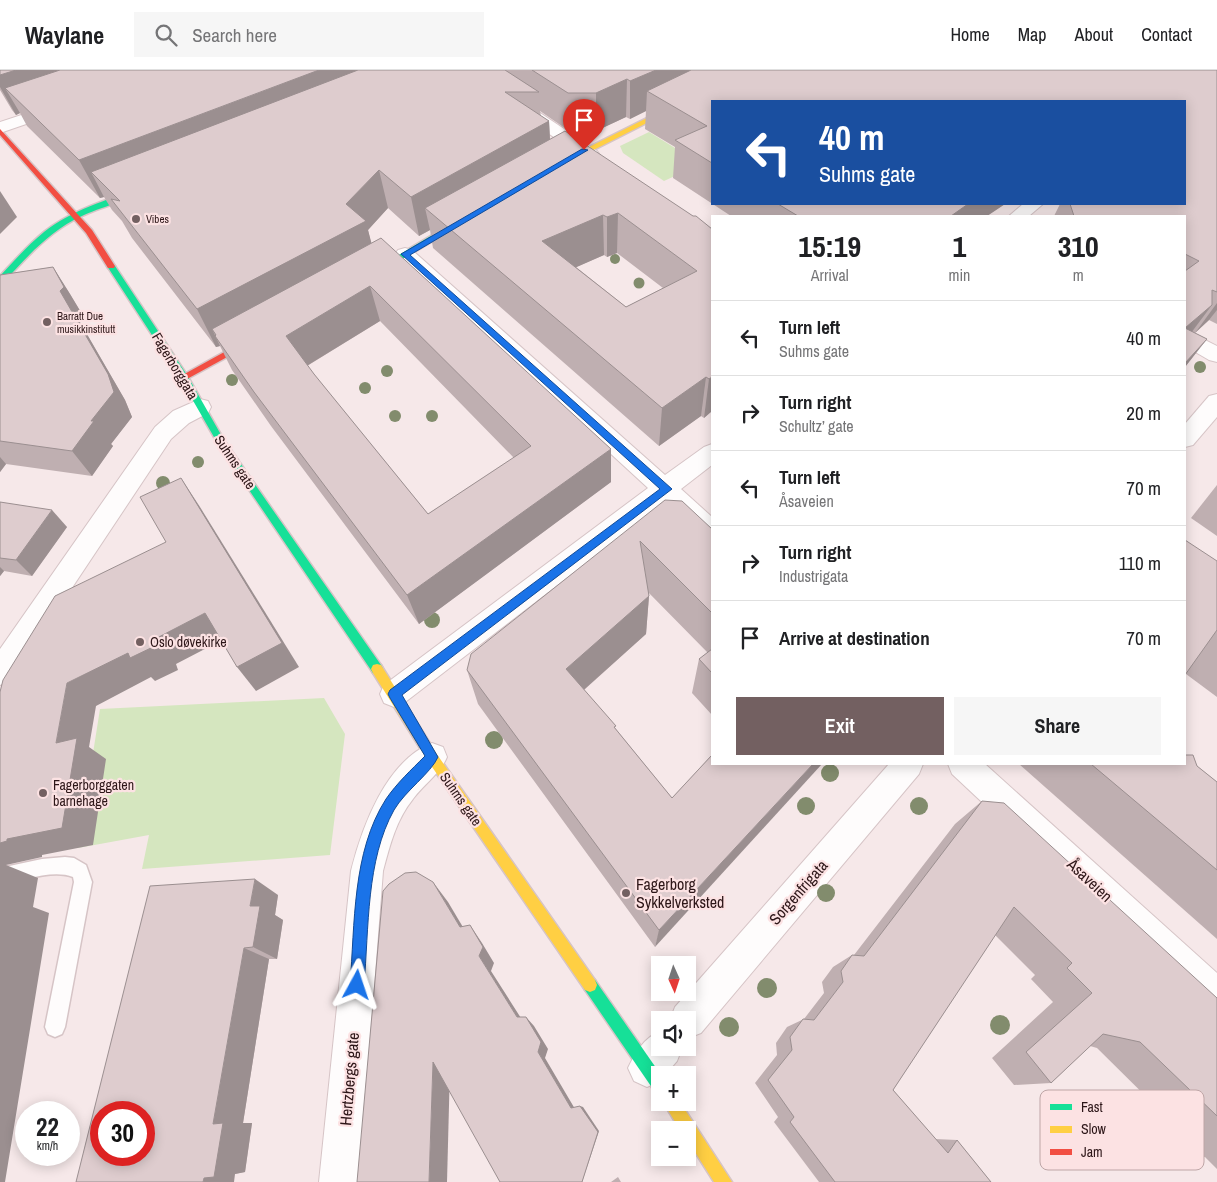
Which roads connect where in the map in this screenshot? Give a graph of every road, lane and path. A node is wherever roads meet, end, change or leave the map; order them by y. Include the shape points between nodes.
1 (466, 70) edge
2 (748, 70) edge
3 (728, 80) junction
4 (746, 90) edge
5 (76, 102) edge
6 (0, 130) edge
7 (584, 150) junction
8 (605, 164) edge
9 (551, 169) edge
10 (156, 184) edge
11 (1033, 205) edge
12 (476, 213) edge
13 (1019, 215) edge
14 (76, 216) junction
15 (405, 254) junction
16 (362, 278) edge
17 (0, 281) edge
18 (268, 330) edge
19 (1186, 338) edge
20 (1217, 355) edge
21 (184, 377) junction
22 (1217, 402) edge
23 (200, 407) junction
24 (1186, 438) edge
25 (711, 454) edge
26 (667, 489) junction
27 (711, 531) edge
28 (0, 672) edge
29 (394, 694) junction
30 (432, 757) junction
31 (907, 765) edge
32 (964, 765) edge
33 (0, 876) edge
34 (1217, 997) edge
35 (696, 1011) edge
36 (55, 1026) dead end
37 (656, 1066) edge
38 (677, 1111) edge
39 (339, 1182) edge
40 (724, 1182) edge

1 - 7 street
2 - 3 street
3 - 4 street
3 - 7 street
5 - 6 street
6 - 14 street, Fagerborggata
7 - 8 street
7 - 9 street
10 - 14 street
11 - 13 street
12 - 15 street
14 - 17 street via 41,239
14 - 21 street, Fagerborggata
15 - 16 street
15 - 26 street
18 - 21 street
19 - 20 street
21 - 23 street, Fagerborggata
22 - 24 street
23 - 28 street, Fagerborggata via 181,417 163,433
23 - 29 street, Suhms gate
25 - 26 street
26 - 27 street
26 - 29 street
29 - 30 street, Suhms gate
30 - 37 street, Suhms gate
30 - 39 street, Hertzbergs gate via 402,787 390,805 375,839 367,871
31 - 35 street, Sorgenfrigata
32 - 34 street, Åsaveien
33 - 36 lane via 71,866 82,876
38 - 40 street

